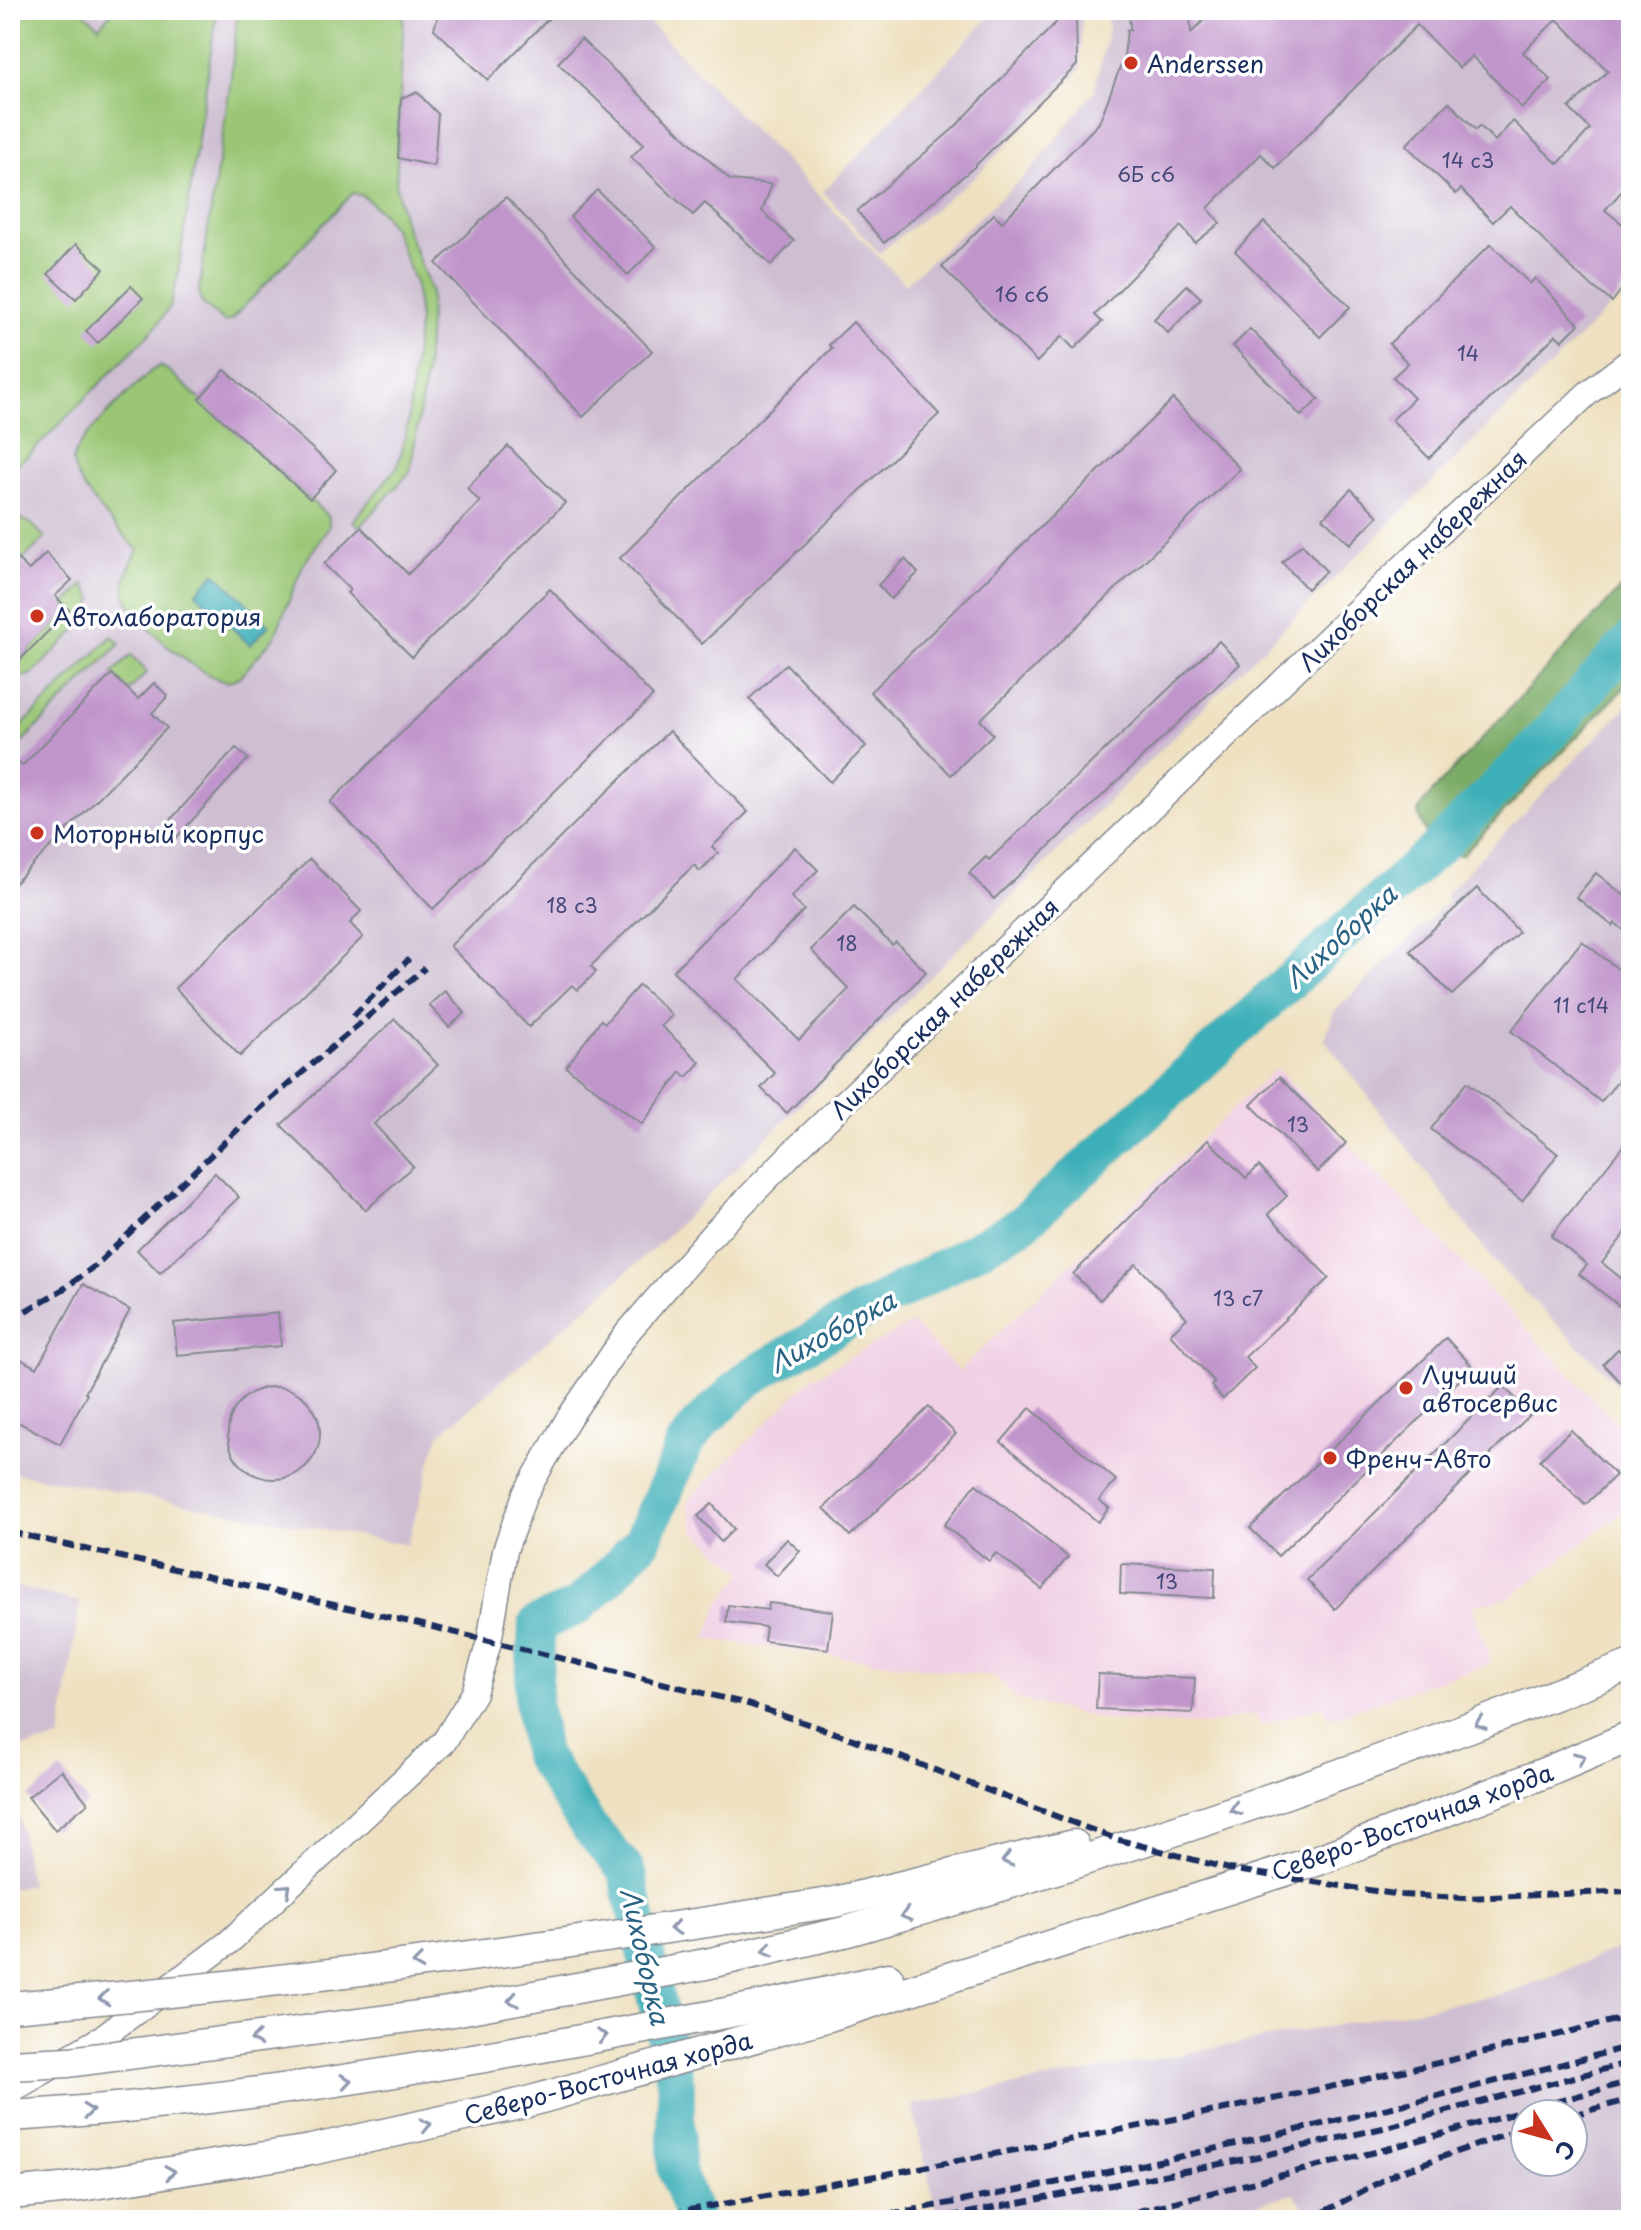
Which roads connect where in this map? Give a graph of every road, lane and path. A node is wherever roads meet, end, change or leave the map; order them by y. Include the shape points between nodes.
1 (1631, 360) edge
2 (1631, 1665) edge
3 (1631, 1736) edge
4 (1194, 1824) junction
5 (827, 2005) junction
6 (10, 2007) edge
7 (10, 2065) edge
8 (10, 2091) edge
9 (10, 2116) edge
10 (10, 2194) edge

8 -> 1 street, Лихоборская набережная via 97,2041 229,1942 444,1742 474,1693 505,1550 525,1494 627,1333 793,1152 1588,393
2 -> 4 main road
5 -> 3 main road, Северо-Восточная хорда via 1316,1861
4 -> 6 main road, bridge via 1056,1848 835,1902 598,1940 278,1981
4 -> 7 main road, bridge via 976,1895 706,1964 448,2012
9 -> 5 main road, Северо-Восточная хорда via 292,2089
10 -> 5 main road, Северо-Восточная хорда via 311,2150 524,2103

